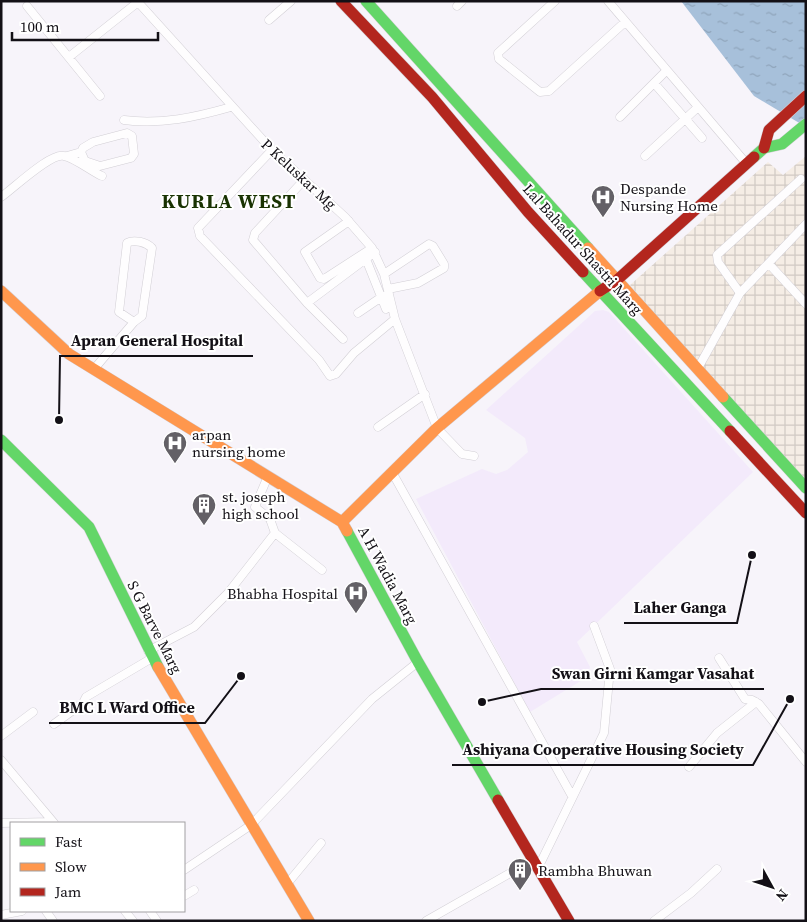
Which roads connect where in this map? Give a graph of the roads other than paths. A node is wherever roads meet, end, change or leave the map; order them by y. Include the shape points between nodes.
1 (291, 1) edge
2 (341, 1) edge
3 (366, 1) edge
4 (555, 1) edge
5 (608, 1) edge
6 (138, 2) edge
7 (27, 6) dead end
8 (269, 20) dead end
9 (625, 22) junction
10 (68, 57) junction
11 (666, 71) junction
12 (654, 83) junction
13 (442, 88) junction
14 (100, 96) dead end
15 (806, 96) edge
16 (432, 97) junction
17 (231, 107) junction
18 (697, 108) junction
19 (620, 117) dead end
20 (686, 119) junction
21 (124, 120) dead end
22 (806, 124) edge
23 (702, 138) dead end
24 (764, 148) junction
25 (272, 150) junction
26 (81, 152) junction
27 (67, 156) junction
28 (645, 156) dead end
29 (746, 163) junction
30 (102, 176) dead end
31 (801, 179) dead end
32 (304, 180) junction
33 (1, 197) edge
34 (544, 199) junction
35 (528, 212) junction
36 (347, 219) junction
37 (806, 224) edge
38 (303, 248) dead end
39 (374, 250) junction
40 (366, 259) junction
41 (769, 264) junction
42 (384, 274) junction
43 (618, 280) junction
44 (388, 290) junction
45 (600, 291) junction
46 (1, 292) edge
47 (740, 292) junction
48 (380, 297) junction
49 (307, 303) junction
50 (806, 304) edge
51 (386, 310) dead end
52 (358, 313) dead end
53 (395, 319) junction
54 (134, 322) junction
55 (343, 339) dead end
56 (698, 368) junction
57 (94, 369) junction
58 (425, 394) junction
59 (378, 427) dead end
60 (437, 428) junction
61 (1, 440) edge
62 (474, 456) dead end
63 (392, 472) junction
64 (268, 476) junction
65 (806, 488) edge
66 (806, 513) edge
67 (342, 522) junction
68 (274, 533) junction
69 (322, 570) dead end
70 (594, 626) dead end
71 (150, 654) junction
72 (719, 658) dead end
73 (418, 662) junction
74 (756, 702) junction
75 (33, 712) dead end
76 (54, 724) dead end
77 (1, 736) edge
78 (1, 760) edge
79 (806, 762) edge
80 (689, 767) dead end
81 (572, 796) junction
82 (52, 822) edge
83 (251, 825) junction
84 (321, 843) dead end
85 (536, 864) junction
86 (185, 869) edge
87 (717, 869) dead end
88 (287, 884) junction
89 (194, 890) dead end
90 (185, 895) edge
91 (17, 912) edge
92 (1, 915) edge
93 (309, 921) edge
94 (426, 921) edge
95 (569, 921) edge
96 (654, 921) edge

1 - 8 street
2 - 16 street, Lal Bahadur Shastri Marg
3 - 13 street, Lal Bahadur Shastri Marg
4 - 9 street via 498,53 499,59 540,92 549,91
5 - 9 street
6 - 10 street
6 - 17 street, P Keluskar Mg
7 - 10 street
9 - 11 street
10 - 14 street
11 - 12 street
11 - 18 street
12 - 19 street
12 - 20 street
13 - 16 street
13 - 34 street, Lal Bahadur Shastri Marg
15 - 24 street via 769,130
16 - 35 street, Lal Bahadur Shastri Marg
17 - 21 street via 188,118 146,123
17 - 25 street, P Keluskar Mg
18 - 20 street
18 - 29 street
20 - 23 street
20 - 28 street
22 - 24 street via 782,144
24 - 29 street
25 - 32 street, P Keluskar Mg
25 - 53 street via 198,228 200,236 320,360 330,376
26 - 26 street via 93,142 127,133 132,136 134,154 131,158 100,166 85,161
26 - 27 street
27 - 30 street
27 - 33 street via 59,154 44,162
29 - 43 street
31 - 47 street via 717,255 718,262
32 - 36 street, P Keluskar Mg
32 - 49 street via 253,236 255,244
34 - 35 street
34 - 43 street, Lal Bahadur Shastri Marg
35 - 45 street, Lal Bahadur Shastri Marg
36 - 38 street
36 - 39 street, P Keluskar Mg
36 - 39 street via 305,252 320,278 324,279
37 - 41 street
39 - 40 street
39 - 42 street, P Keluskar Mg
40 - 48 street
40 - 49 street
41 - 47 street
41 - 50 street
42 - 44 street, P Keluskar Mg
42 - 44 street via 429,244 444,264 444,268 418,283
43 - 45 street
43 - 56 street, Lal Bahadur Shastri Marg
44 - 48 street
44 - 53 street, P Keluskar Mg
45 - 60 street
45 - 66 street, Lal Bahadur Shastri Marg
46 - 57 street, A H Wadia Marg via 68,354
47 - 56 street
48 - 51 street
48 - 52 street
49 - 55 street
53 - 58 street, P Keluskar Mg
54 - 54 street via 119,312 128,243 131,241 148,243 152,248 142,316
54 - 57 street
56 - 65 street, Lal Bahadur Shastri Marg
57 - 64 street, A H Wadia Marg
58 - 59 street
58 - 60 street, P Keluskar Mg
60 - 62 street via 462,454
60 - 63 street
61 - 71 street, S G Barve Marg via 89,527
63 - 67 street
63 - 81 street
64 - 67 street, A H Wadia Marg
64 - 68 street via 255,507 270,519
67 - 73 street, A H Wadia Marg
68 - 69 street
68 - 71 street via 228,593 194,627
70 - 81 street via 610,670 604,733
71 - 76 street via 86,697 83,703
71 - 83 street, S G Barve Marg
72 - 74 street via 745,699
73 - 83 street via 372,699
73 - 85 street, A H Wadia Marg
74 - 79 street
74 - 80 street via 717,732
75 - 77 street
78 - 82 street
81 - 85 street
83 - 86 street
83 - 88 street, S G Barve Marg
84 - 88 street
85 - 94 street
85 - 95 street, A H Wadia Marg
87 - 96 street
88 - 93 street, S G Barve Marg
89 - 90 street
91 - 92 street

